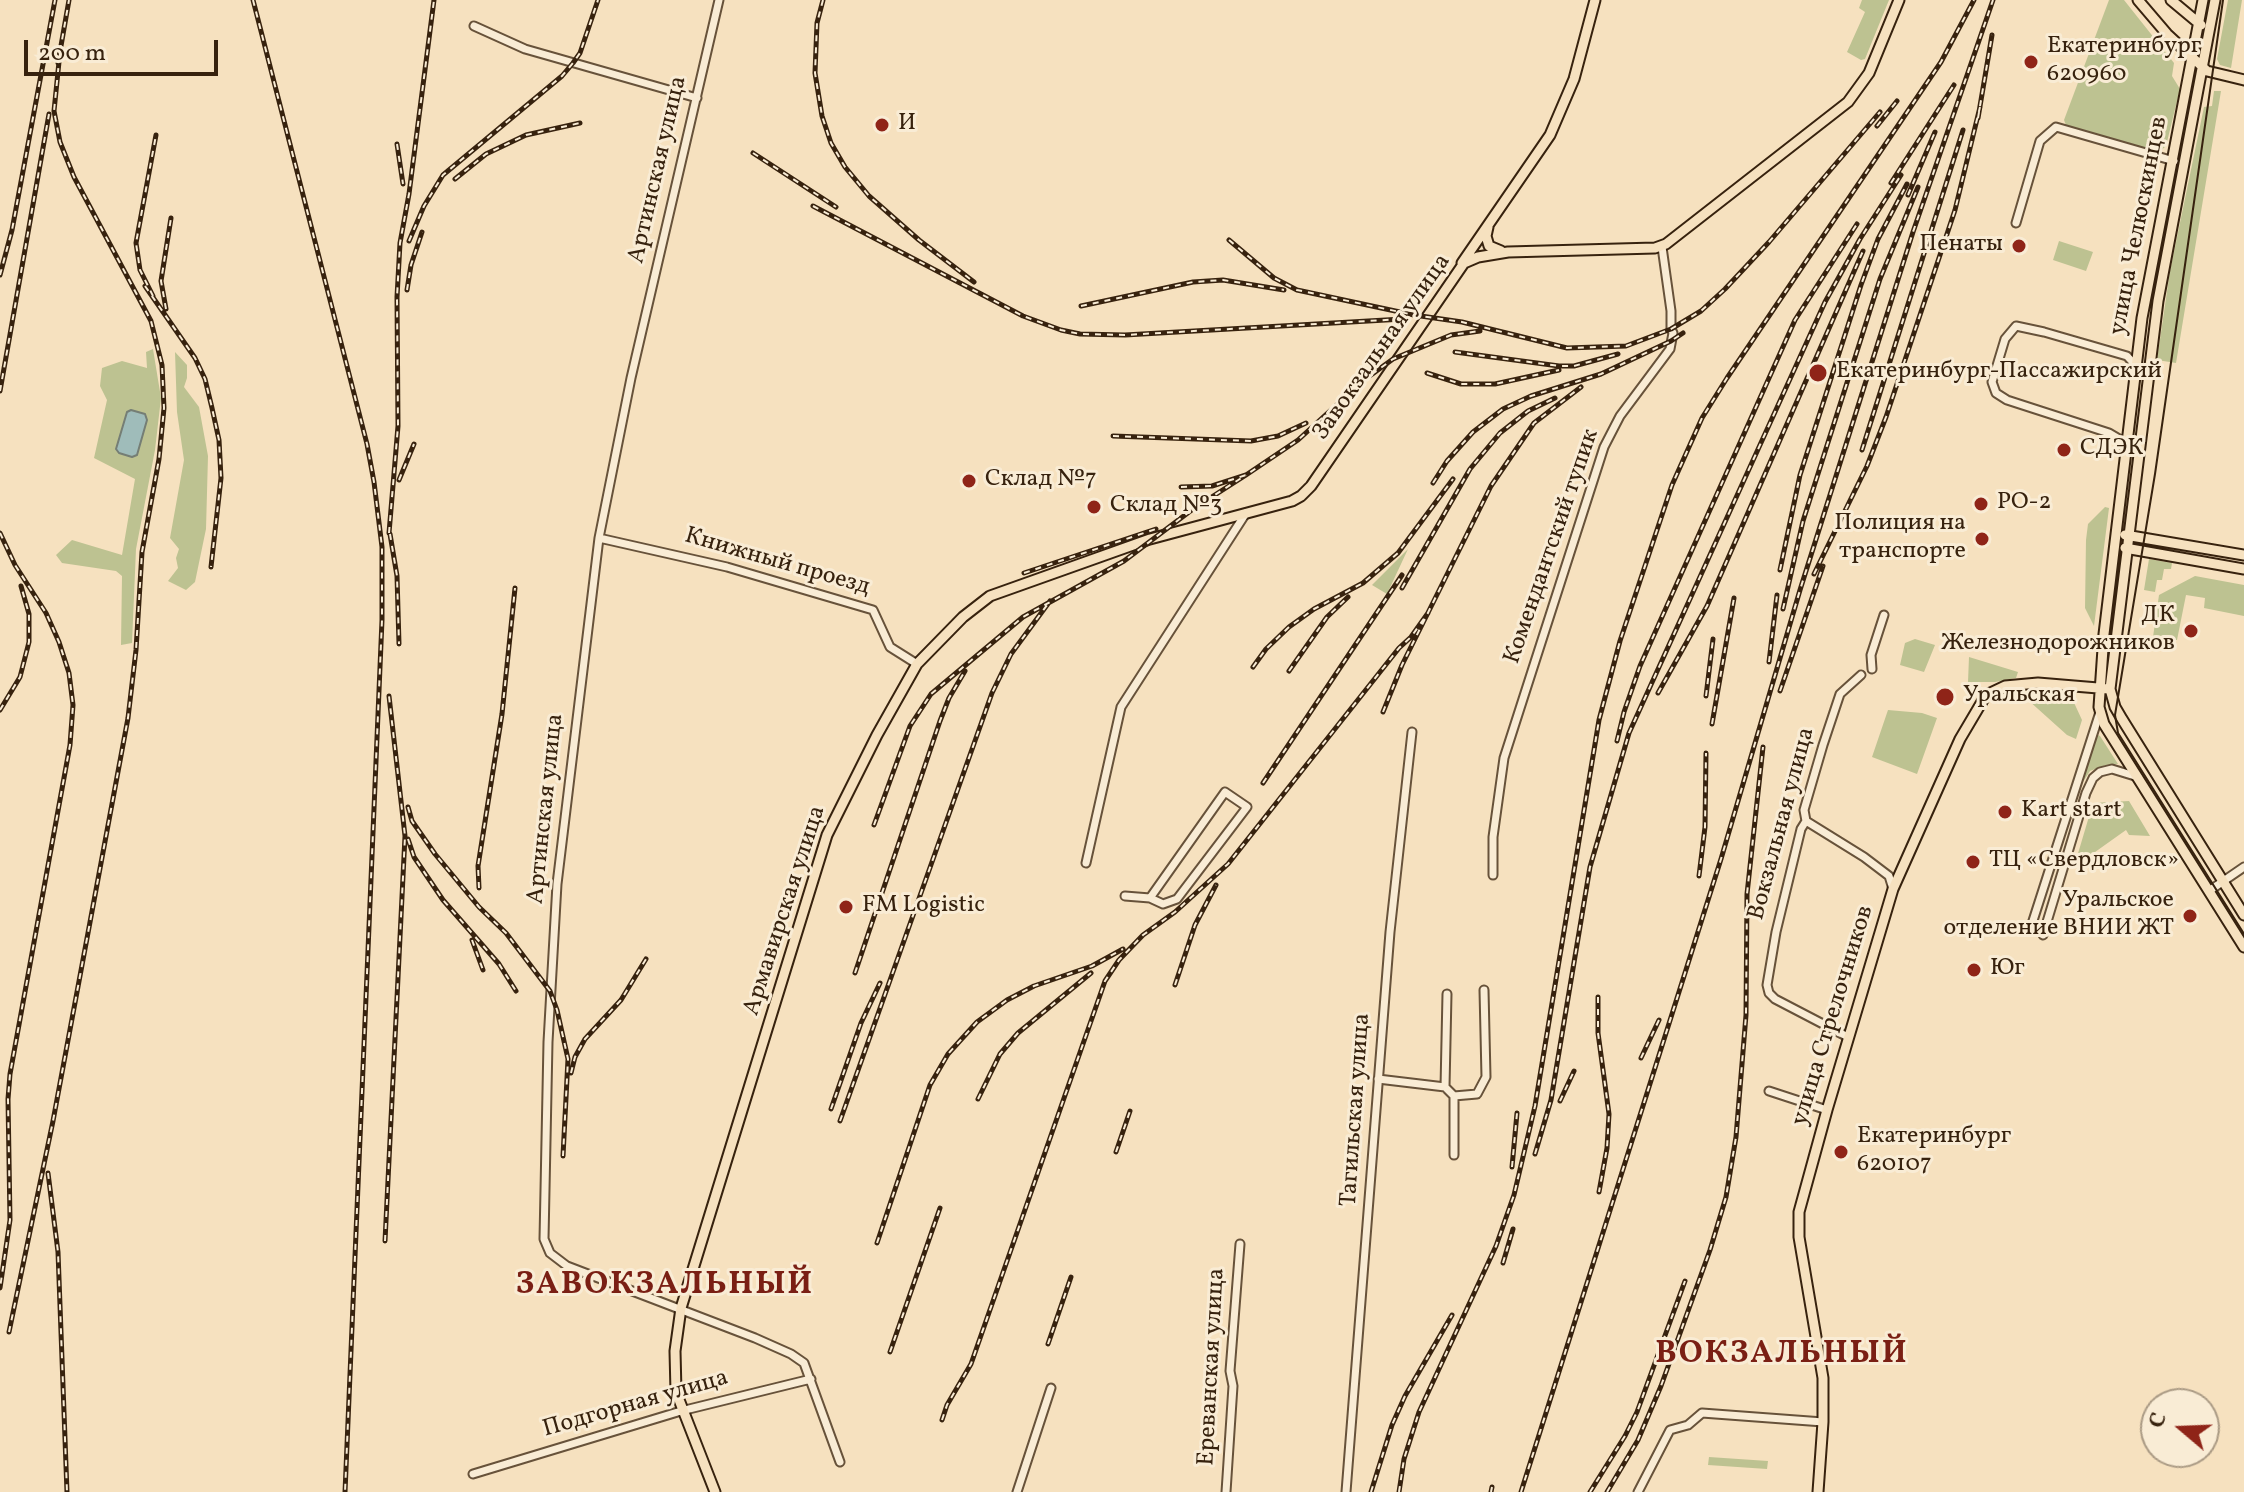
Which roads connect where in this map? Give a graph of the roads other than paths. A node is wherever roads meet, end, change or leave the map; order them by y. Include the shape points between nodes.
1 (719, 0) edge
2 (1595, 0) edge
3 (1899, 0) edge
4 (2138, 0) edge
5 (2171, 0) edge
6 (2203, 0) edge
7 (2215, 0) edge
8 (2199, 24) junction
9 (474, 26) dead end
10 (2209, 32) junction
11 (2193, 59) junction
12 (2204, 67) junction
13 (2244, 80) edge
14 (697, 98) junction
15 (2172, 161) junction
16 (2184, 164) junction
17 (1491, 220) junction
18 (2016, 223) dead end
19 (1662, 247) junction
20 (1508, 252) junction
21 (1458, 269) junction
22 (2135, 364) junction
23 (2148, 379) junction
24 (2126, 443) junction
25 (1248, 511) junction
26 (2117, 533) junction
27 (2129, 535) junction
28 (599, 538) junction
29 (2115, 547) junction
30 (2128, 549) junction
31 (2244, 555) edge
32 (2244, 569) edge
33 (1884, 615) dead end
34 (917, 664) junction
35 (1872, 669) dead end
36 (1861, 675) dead end
37 (2099, 688) junction
38 (2110, 689) junction
39 (2100, 712) junction
40 (1412, 732) dead end
41 (2139, 778) junction
42 (2073, 790) junction
43 (2086, 793) junction
44 (1806, 821) junction
45 (1086, 863) dead end
46 (2244, 867) edge
47 (1493, 875) dead end
48 (2223, 881) junction
49 (1893, 889) junction
50 (2209, 891) junction
51 (1125, 896) dead end
52 (1150, 898) junction
53 (2244, 915) edge
54 (2030, 930) dead end
55 (2043, 935) dead end
56 (2244, 947) edge
57 (1484, 990) dead end
58 (1447, 994) dead end
59 (1848, 1037) junction
60 (1378, 1079) junction
61 (1445, 1087) junction
62 (1769, 1091) dead end
63 (1454, 1096) junction
64 (1827, 1110) junction
65 (1454, 1155) dead end
66 (1240, 1244) dead end
67 (681, 1308) junction
68 (811, 1379) junction
69 (1051, 1388) dead end
70 (681, 1411) junction
71 (1823, 1422) junction
72 (840, 1462) dead end
73 (473, 1474) dead end
74 (715, 1492) edge
75 (1017, 1492) edge
76 (1226, 1492) edge
77 (1346, 1492) edge
78 (1638, 1492) edge
79 (1818, 1492) edge

1 - 14 street, Артинская улица
2 - 17 main road via 1561,113
3 - 19 main road via 1869,73 1848,102
4 - 11 main road
5 - 8 main road
6 - 8 main road, улица Челюскинцев
7 - 10 main road, улица Челюскинцев
8 - 10 main road
8 - 11 main road, улица Челюскинцев
9 - 14 street via 525,49
10 - 12 main road, улица Челюскинцев
11 - 12 main road
11 - 15 main road, улица Челюскинцев
12 - 13 main road
12 - 16 main road, улица Челюскинцев
14 - 28 street, Артинская улица
15 - 16 street
15 - 18 street via 2056,127 2040,141
15 - 22 main road, улица Челюскинцев
16 - 23 main road, улица Челюскинцев
17 - 20 main road via 1487,243
17 - 21 main road
19 - 20 main road, Завокзальная улица
19 - 47 street, Комендантский тупик via 1673,333 1670,349 1620,416 1604,447 1504,758
20 - 21 main road, Завокзальная улица via 1468,260
21 - 25 main road, Завокзальная улица via 1311,486 1292,501
22 - 23 street
22 - 24 main road, улица Челюскинцев
22 - 24 street via 2127,356 2019,325 2008,333 1992,382 2007,400
23 - 27 main road, улица Челюскинцев
24 - 26 main road, улица Челюскинцев
25 - 34 main road, Армавирская улица via 1150,539 990,596
25 - 45 street via 1121,707
26 - 27 main road
26 - 29 main road, улица Челюскинцев
27 - 30 main road, улица Челюскинцев
27 - 31 main road
28 - 34 street, Книжный проезд via 873,610 890,647
28 - 67 street, Артинская улица via 557,884 544,1239 557,1261
29 - 30 main road
29 - 37 main road, улица Челюскинцев
30 - 32 main road
30 - 38 main road, улица Челюскинцев
33 - 35 street via 1871,655
34 - 67 main road, Армавирская улица via 827,835
36 - 44 street, Вокзальная улица via 1840,694 1807,798
37 - 38 main road, улица Стрелочников
37 - 39 main road, улица Челюскинцев
37 - 49 main road, улица Стрелочников via 2013,685 1986,695 1960,739
38 - 48 main road via 2122,719
39 - 41 main road, улица Челюскинцев
39 - 42 street
40 - 60 street, Тагильская улица
41 - 43 street via 2120,770 2103,771
41 - 50 main road, улица Челюскинцев
42 - 43 street
42 - 54 street
43 - 55 street
44 - 49 street via 1889,876
44 - 59 street, Вокзальная улица via 1767,985 1775,999
46 - 48 street
48 - 50 street
48 - 53 main road
49 - 59 main road, улица Стрелочников
50 - 56 main road, улица Челюскинцев
51 - 52 street
52 - 52 street via 1163,904 1177,899 1247,807 1225,792
57 - 63 street via 1486,1077 1477,1094
58 - 61 street
59 - 64 main road, улица Стрелочников
60 - 61 street
60 - 77 street, Тагильская улица
61 - 63 street
62 - 64 street
63 - 65 street
64 - 71 main road, улица Стрелочников via 1799,1212 1823,1378
66 - 76 street, Ереванская улица
67 - 68 street, Артинская улица via 791,1354 804,1363
67 - 70 main road, Армавирская улица via 674,1368
68 - 70 street, Подгорная улица
68 - 72 street, Артинская улица
69 - 75 street
70 - 73 street, Подгорная улица
70 - 74 main road, Армавирская улица
71 - 78 street via 1702,1413 1688,1425 1670,1430
71 - 79 main road, улица Стрелочников

